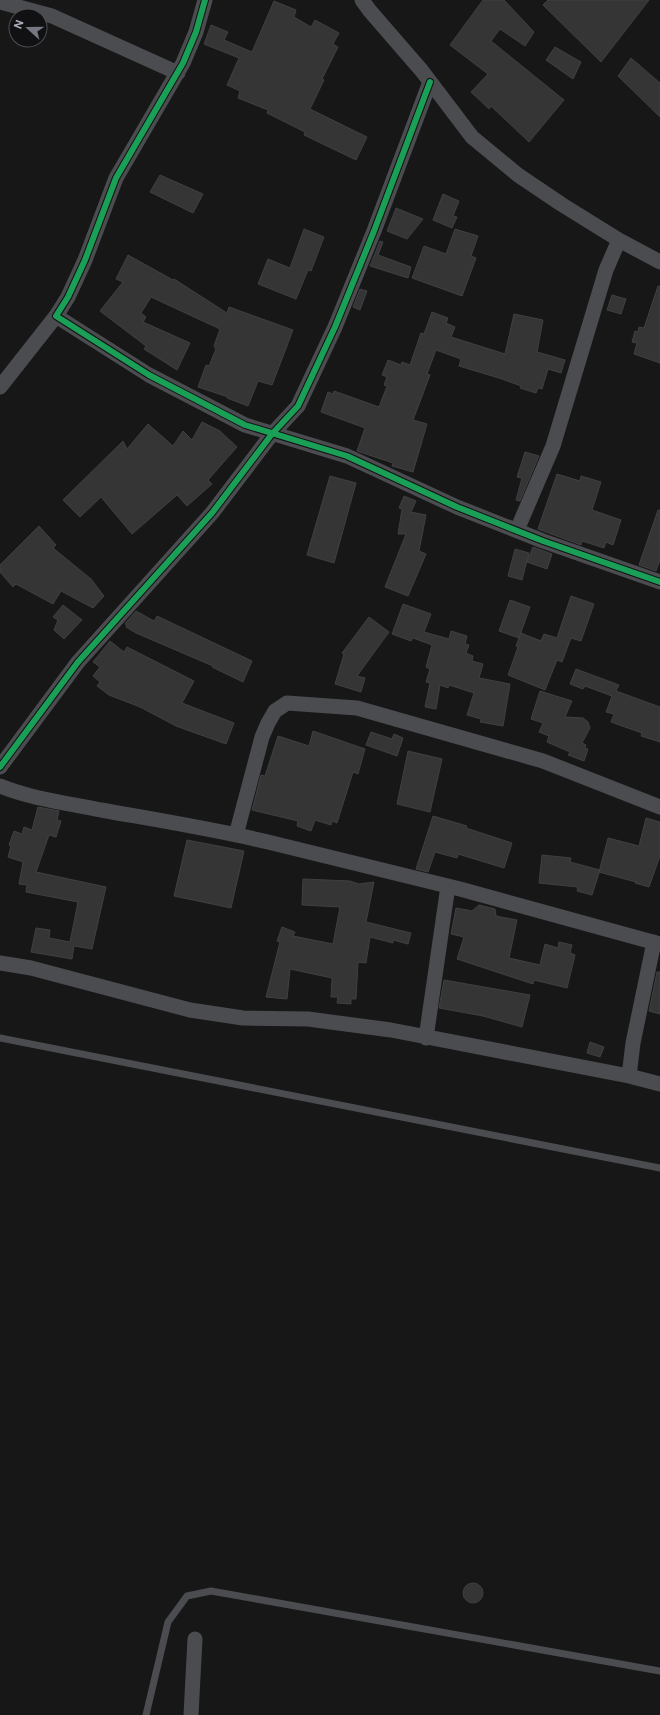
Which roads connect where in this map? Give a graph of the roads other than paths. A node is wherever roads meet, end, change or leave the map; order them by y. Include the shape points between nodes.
1 (205, 0) edge
2 (362, 0) edge
3 (0, 2) edge
4 (178, 73) junction
5 (430, 82) junction
6 (619, 240) junction
7 (660, 262) edge
8 (56, 316) junction
9 (0, 387) edge
10 (272, 434) junction
11 (517, 530) junction
12 (660, 582) edge
13 (0, 767) edge
14 (0, 786) edge
15 (660, 807) edge
16 (236, 835) junction
17 (448, 886) junction
18 (657, 943) edge
19 (0, 963) edge
20 (0, 1038) edge
21 (426, 1038) junction
22 (629, 1076) junction
23 (660, 1084) edge
24 (660, 1168) edge
25 (195, 1639) dead end
26 (660, 1671) edge
27 (146, 1715) edge
28 (191, 1715) edge

1 - 4 street via 196,32
2 - 5 street
3 - 4 street via 52,16
4 - 8 street via 116,178 85,260
5 - 6 street via 472,137 518,175
5 - 10 street via 335,327 298,406
6 - 7 street
6 - 11 street via 606,270 553,446
8 - 9 street
8 - 10 street via 168,385 244,425
10 - 11 street via 347,456 427,494
10 - 13 street via 212,513 78,662
11 - 12 street
14 - 16 street via 51,800
15 - 16 street via 543,761 357,708 287,703 275,711 265,730
16 - 17 street
17 - 18 street
17 - 21 street
18 - 22 street
19 - 21 street via 31,968 190,1010 243,1018 308,1020 391,1030
20 - 24 lane
21 - 22 street
22 - 23 street
25 - 28 street
26 - 27 lane via 212,1592 186,1596 168,1622

